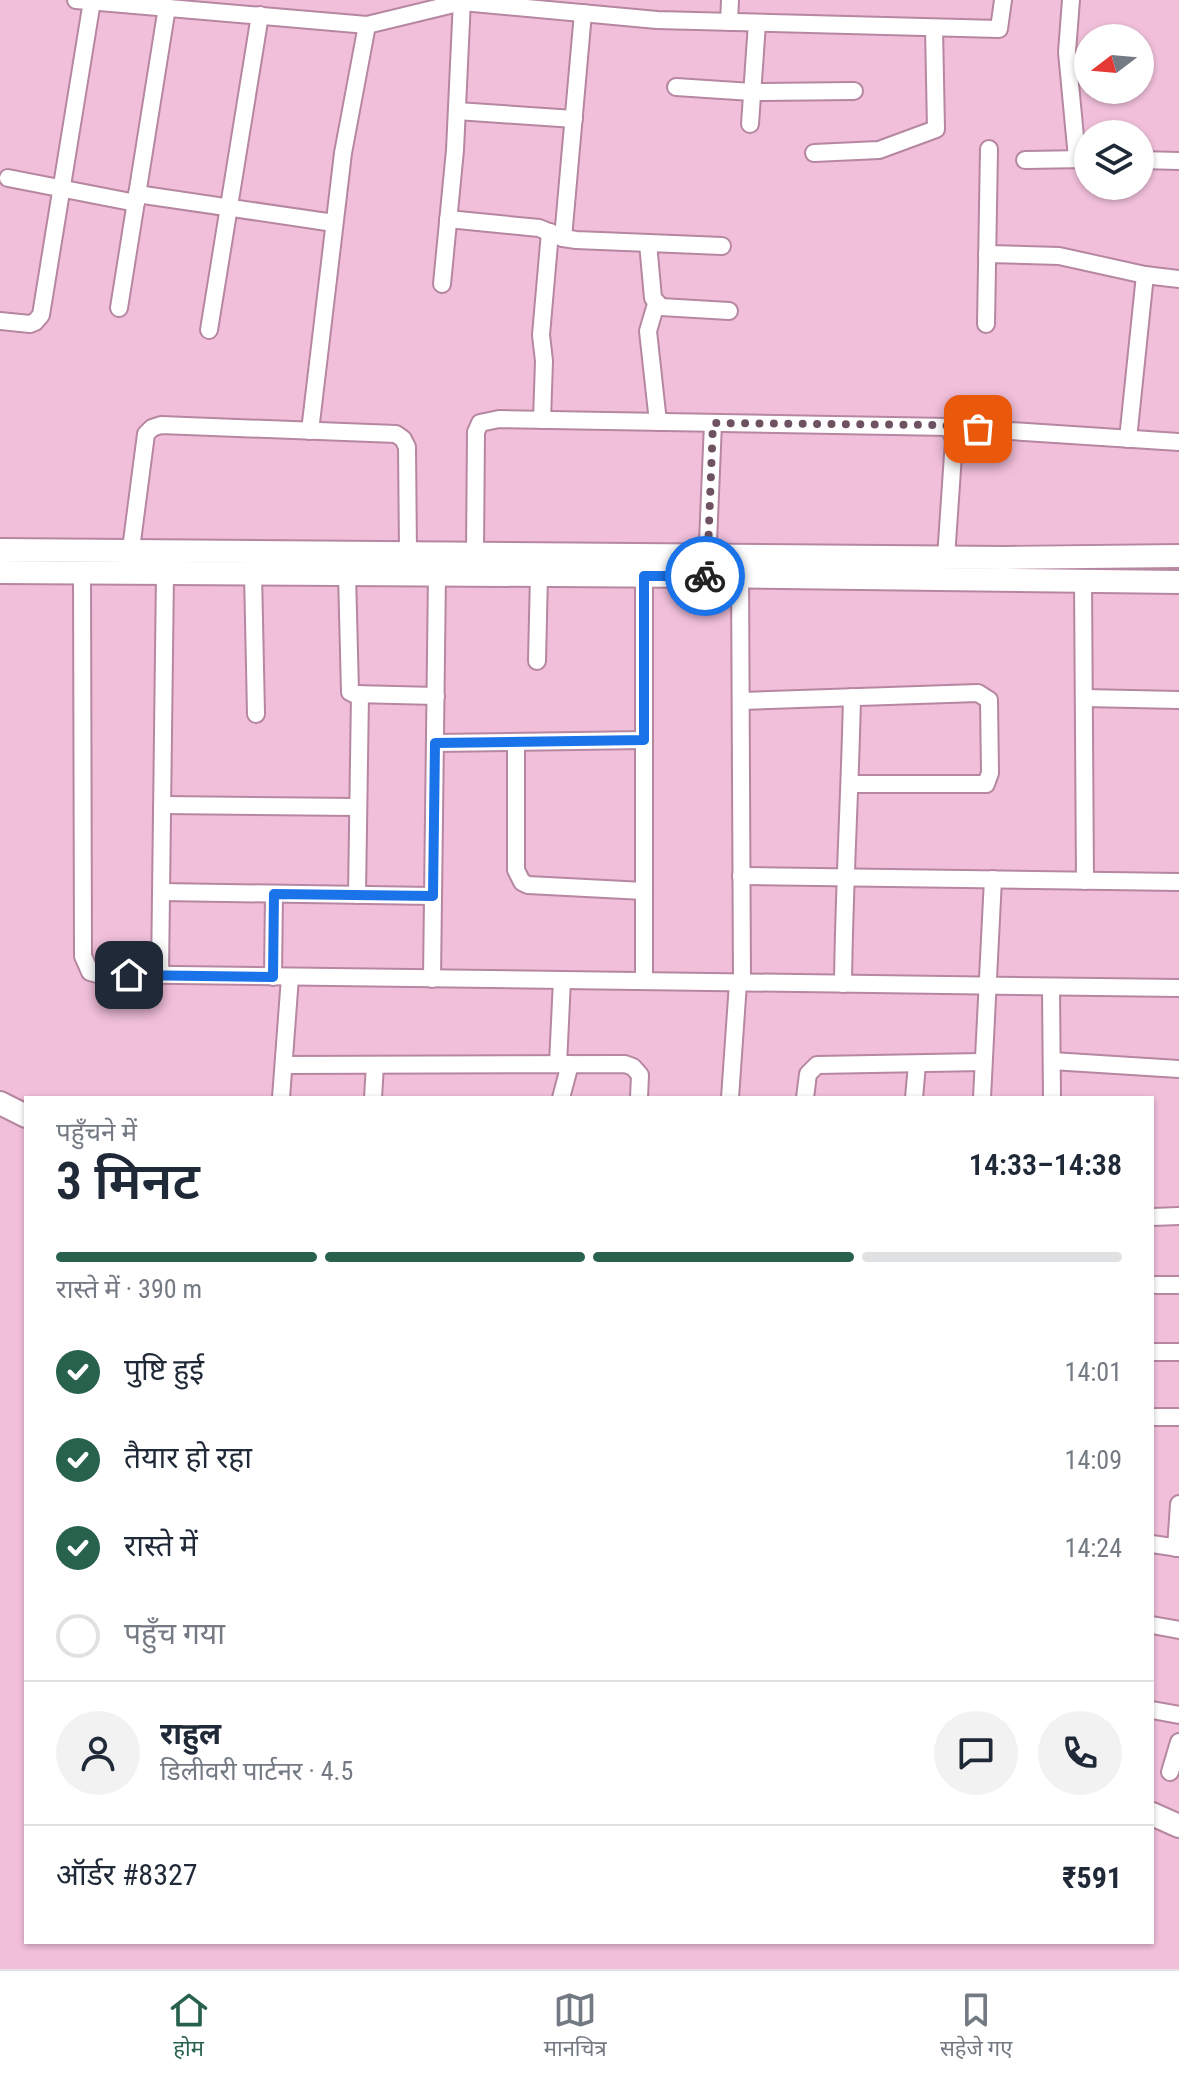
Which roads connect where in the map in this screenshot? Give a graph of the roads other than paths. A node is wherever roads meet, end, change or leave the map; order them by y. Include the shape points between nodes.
1 (730, 0) edge
2 (1003, 0) edge
3 (1071, 0) edge
4 (84, 1) edge
5 (462, 1) edge
6 (217, 6) edge
7 (167, 7) junction
8 (583, 13) junction
9 (260, 15) junction
10 (729, 22) junction
11 (757, 23) junction
12 (367, 25) junction
13 (934, 28) junction
14 (676, 87) dead end
15 (854, 91) dead end
16 (752, 92) junction
17 (457, 111) junction
18 (574, 119) junction
19 (1077, 120) edge
20 (750, 124) dead end
21 (989, 149) dead end
22 (814, 153) dead end
23 (1074, 158) edge
24 (1025, 160) dead end
25 (1154, 160) edge
26 (1179, 161) edge
27 (8, 178) dead end
28 (61, 190) junction
29 (136, 199) junction
30 (228, 210) junction
31 (448, 219) junction
32 (334, 223) junction
33 (557, 235) junction
34 (648, 243) junction
35 (722, 246) dead end
36 (987, 254) junction
37 (1145, 275) junction
38 (1179, 279) edge
39 (442, 284) dead end
40 (656, 304) junction
41 (119, 308) dead end
42 (729, 311) dead end
43 (0, 321) edge
44 (986, 324) dead end
45 (209, 330) dead end
46 (542, 420) junction
47 (658, 422) junction
48 (713, 423) junction
49 (949, 427) junction
50 (310, 431) junction
51 (1128, 439) junction
52 (1179, 442) edge
53 (131, 549) junction
54 (0, 550) edge
55 (408, 552) junction
56 (475, 552) junction
57 (1179, 556) edge
58 (946, 558) junction
59 (707, 565) junction
60 (739, 566) junction
61 (0, 572) edge
62 (82, 572) junction
63 (165, 573) junction
64 (253, 573) junction
65 (347, 574) junction
66 (437, 574) junction
67 (539, 575) junction
68 (644, 576) junction
69 (1083, 580) junction
70 (1179, 582) edge
71 (537, 661) dead end
72 (360, 694) junction
73 (436, 696) junction
74 (852, 697) junction
75 (1084, 698) junction
76 (1179, 700) edge
77 (741, 701) junction
78 (256, 714) dead end
79 (644, 740) junction
80 (516, 742) junction
81 (435, 743) junction
82 (851, 784) junction
83 (162, 805) junction
84 (356, 807) junction
85 (741, 876) junction
86 (844, 877) junction
87 (993, 879) junction
88 (1085, 881) junction
89 (1179, 882) edge
90 (644, 891) junction
91 (161, 892) junction
92 (274, 894) junction
93 (357, 895) junction
94 (433, 896) junction
95 (160, 975) junction
96 (273, 977) junction
97 (290, 977) junction
98 (432, 979) junction
99 (562, 980) junction
100 (644, 981) junction
101 (740, 983) junction
102 (843, 984) junction
103 (987, 986) junction
104 (1051, 987) junction
105 (1179, 988) edge
106 (1052, 1061) junction
107 (983, 1062) junction
108 (564, 1064) junction
109 (917, 1064) junction
110 (284, 1065) junction
111 (375, 1065) junction
112 (1179, 1069) edge
113 (281, 1096) edge
114 (373, 1096) edge
115 (561, 1096) edge
116 (639, 1096) edge
117 (730, 1096) edge
118 (805, 1096) edge
119 (914, 1096) edge
120 (982, 1096) edge
121 (1052, 1096) edge
122 (0, 1103) edge
123 (24, 1115) edge
124 (1179, 1216) edge
125 (1154, 1217) edge
126 (1154, 1285) edge
127 (1179, 1285) edge
128 (1154, 1352) edge
129 (1179, 1352) edge
130 (1154, 1417) edge
131 (1179, 1417) edge
132 (1179, 1504) edge
133 (1154, 1544) edge
134 (1177, 1548) edge
135 (1154, 1625) edge
136 (1179, 1630) edge
137 (1154, 1710) edge
138 (1179, 1715) edge
139 (1179, 1742) edge
140 (1170, 1772) dead end
141 (1154, 1815) edge
142 (1179, 1826) edge

1 - 10 street
2 - 13 street via 999,29
3 - 19 street via 1067,52
4 - 7 street
4 - 28 street
5 - 8 street
5 - 12 street
5 - 17 street
6 - 7 street
6 - 9 street
7 - 29 street
8 - 10 street
8 - 18 street
9 - 12 street
9 - 30 street
10 - 11 street
11 - 13 street
11 - 16 street
12 - 32 street
13 - 22 street via 936,129 879,150
14 - 16 street
15 - 16 street
16 - 20 street
17 - 18 street
17 - 31 street
18 - 33 street
21 - 36 street
23 - 24 street
25 - 26 street
27 - 28 street
28 - 29 street
28 - 43 street via 41,315 30,324
29 - 30 street
29 - 41 street
30 - 32 street
30 - 45 street
31 - 33 street via 539,228
31 - 39 street
32 - 50 street
33 - 34 street
33 - 46 street via 541,335
34 - 35 street
34 - 40 street
36 - 37 street via 1059,256
36 - 44 street
37 - 38 street
37 - 51 street
40 - 42 street
40 - 47 street via 648,331
46 - 47 street
46 - 56 street via 480,423
47 - 48 street
48 - 49 street
48 - 59 street
49 - 51 street
49 - 58 street via 954,440
50 - 53 street via 152,428 146,434
50 - 55 street via 396,434 403,439
51 - 52 street
53 - 54 street
53 - 55 street
55 - 56 street
56 - 59 street
57 - 58 street
58 - 60 street
59 - 60 street
59 - 68 street
60 - 69 street
60 - 77 street
61 - 62 street
62 - 63 street
62 - 95 street via 83,956 90,972 97,974
63 - 64 street
63 - 83 street
64 - 65 street
64 - 78 street
65 - 66 street
65 - 72 street via 348,687
66 - 67 street
66 - 73 street
67 - 68 street
67 - 71 street
68 - 79 street
69 - 70 street
69 - 75 street
72 - 73 street
72 - 84 street
73 - 81 street
74 - 77 street
74 - 82 street
74 - 82 street via 985,695 991,706 991,746 989,780 980,786
75 - 76 street
75 - 88 street
77 - 85 street
79 - 80 street
79 - 90 street
80 - 81 street
80 - 90 street via 516,870 522,882
81 - 94 street
82 - 86 street
83 - 84 street
83 - 91 street
84 - 93 street
85 - 86 street
85 - 101 street
86 - 87 street
86 - 102 street
87 - 88 street
87 - 103 street
88 - 89 street
90 - 100 street
91 - 92 street
91 - 95 street
92 - 93 street
92 - 96 street
93 - 94 street
94 - 98 street
95 - 96 street
96 - 97 street
97 - 98 street
97 - 110 street
98 - 99 street
99 - 100 street
99 - 108 street
100 - 101 street
101 - 102 street
101 - 117 street
102 - 103 street
103 - 104 street
103 - 107 street
104 - 105 street
104 - 106 street
106 - 112 street
106 - 121 street
107 - 109 street
107 - 120 street
108 - 111 street
108 - 115 street
108 - 116 street via 633,1067 640,1075
109 - 118 street via 817,1065 808,1074
109 - 119 street
110 - 111 street
110 - 113 street
111 - 114 street
122 - 123 street
124 - 125 street
126 - 127 street
128 - 129 street
130 - 131 street
132 - 134 street
133 - 134 street
135 - 136 street
137 - 138 street
139 - 140 street
141 - 142 street

